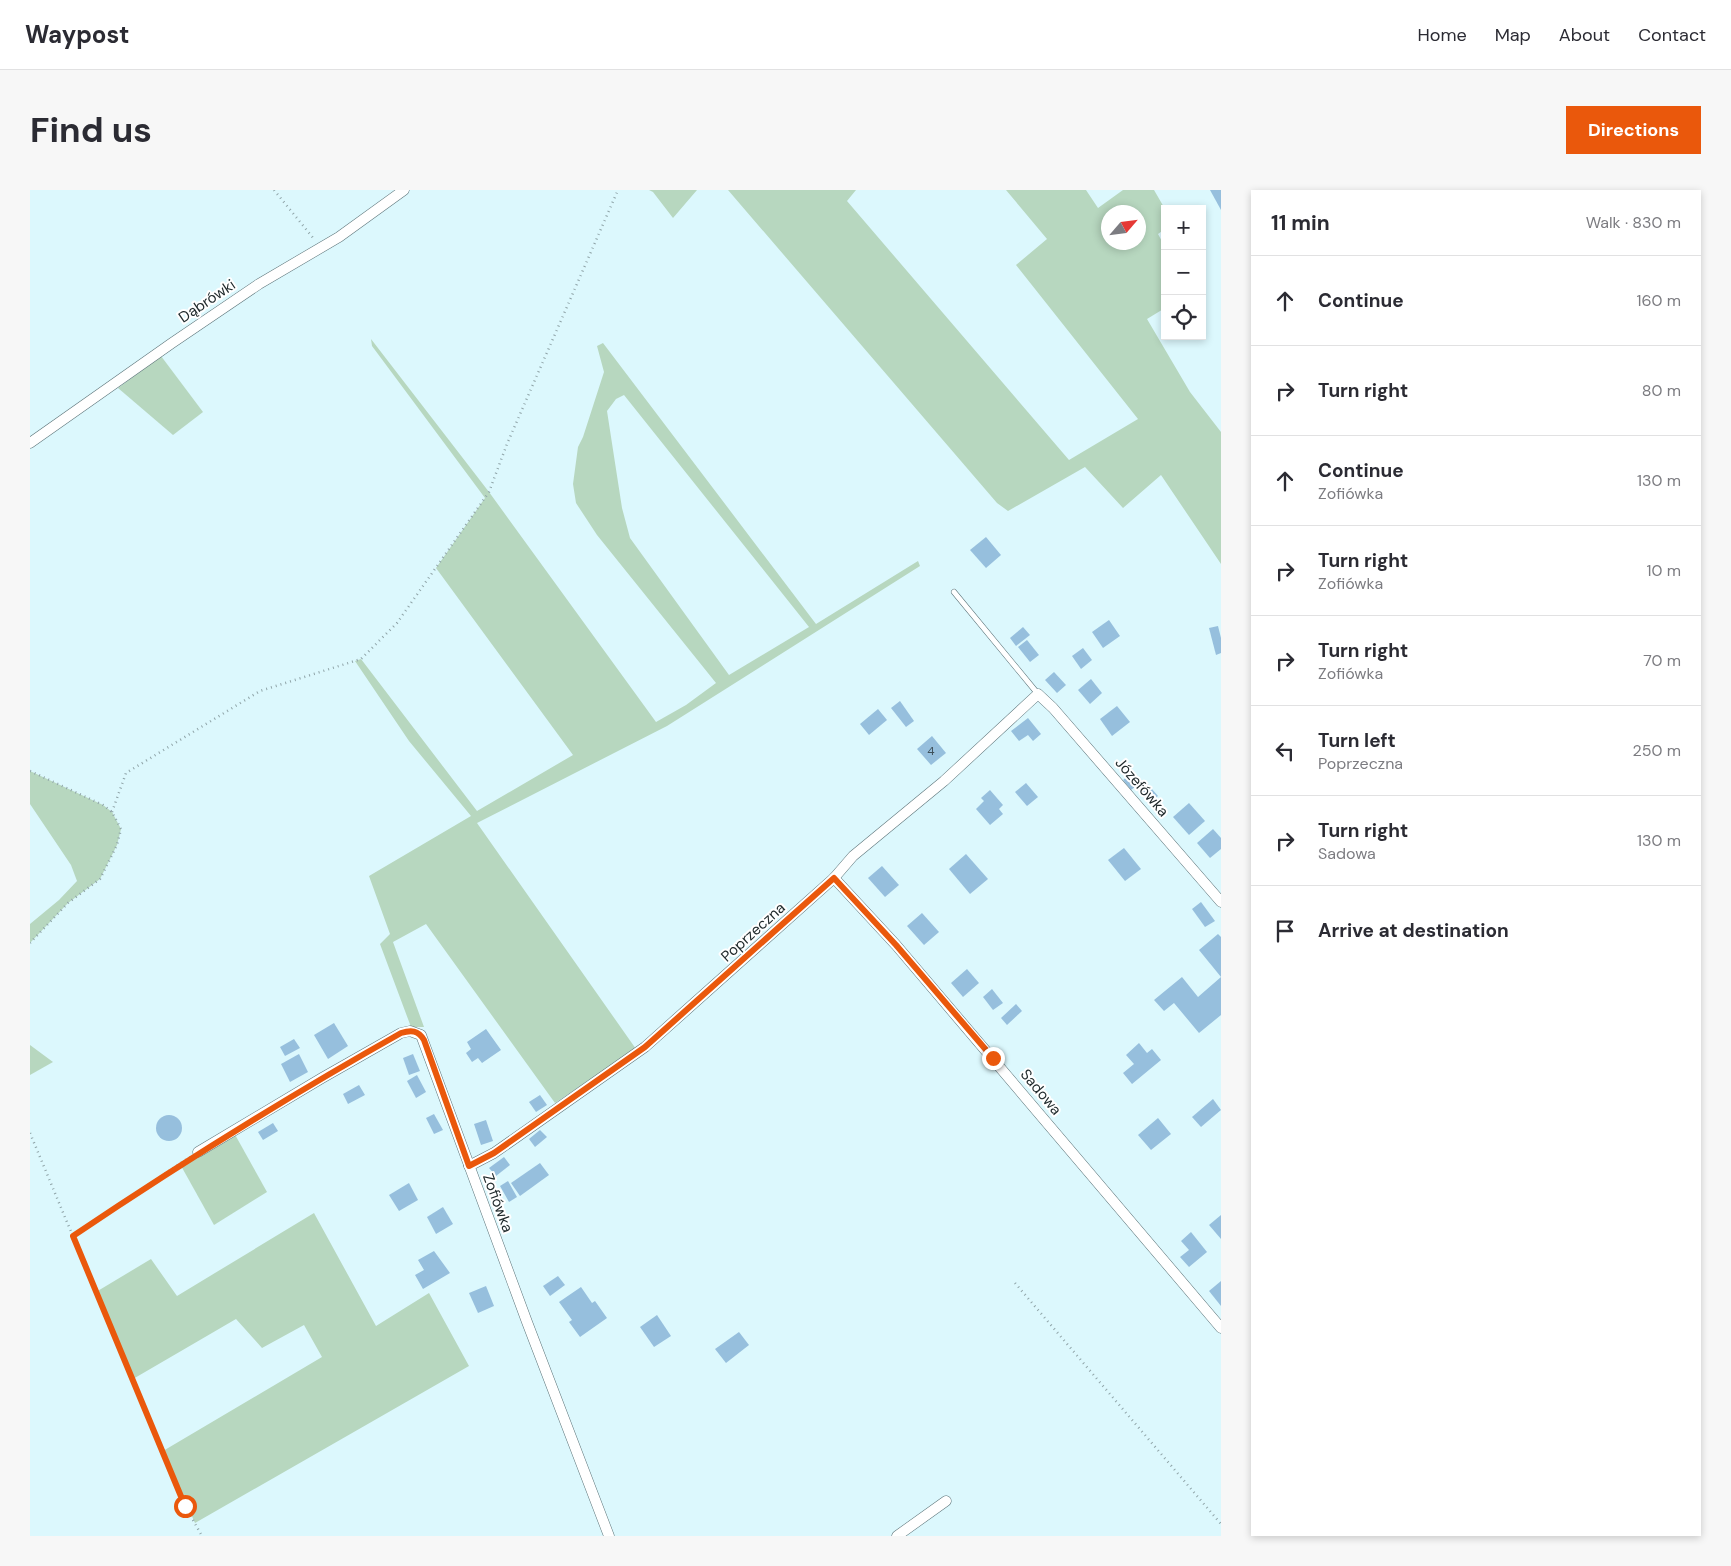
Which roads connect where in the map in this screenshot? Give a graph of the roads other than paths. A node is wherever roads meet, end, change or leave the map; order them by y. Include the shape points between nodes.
1 (404, 190) edge
2 (30, 443) edge
3 (954, 592) dead end
4 (1038, 694) junction
5 (834, 878) junction
6 (1221, 902) edge
7 (198, 1152) road end
8 (469, 1166) junction
9 (1221, 1328) edge
10 (946, 1501) dead end
11 (609, 1536) edge
12 (897, 1536) edge

1 - 2 street, Dąbrówki via 320,248 258,284
3 - 4 lane
4 - 5 street, Poprzeczna via 944,781 853,856
4 - 6 street, Józefówka
5 - 8 street, Poprzeczna via 645,1047 494,1153
5 - 9 street, Sadowa via 896,945
7 - 8 street, Zofiówka via 322,1078 410,1031 417,1032 424,1040
8 - 11 street, Zofiówka
10 - 12 street

